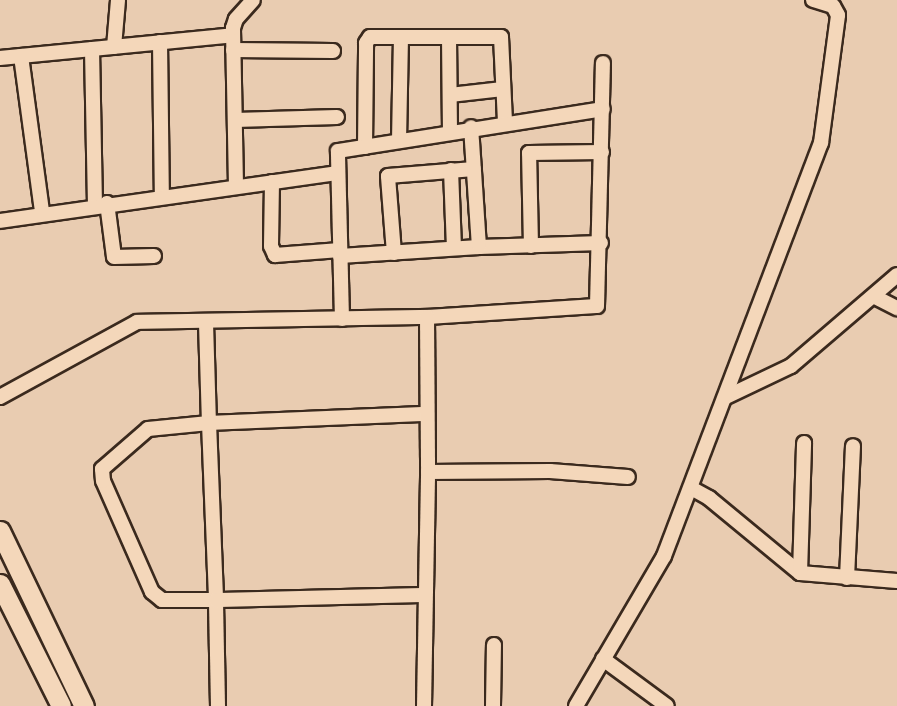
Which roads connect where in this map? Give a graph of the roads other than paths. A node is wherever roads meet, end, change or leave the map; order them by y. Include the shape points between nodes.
1 (118, 0) edge
2 (253, 0) edge
3 (813, 0) edge
4 (401, 37) junction
5 (449, 37) junction
6 (160, 43) junction
7 (233, 43) junction
8 (114, 47) junction
9 (92, 49) junction
10 (333, 51) dead end
11 (21, 57) junction
12 (0, 58) edge
13 (603, 64) dead end
14 (503, 89) junction
15 (450, 95) junction
16 (603, 109) junction
17 (337, 117) dead end
18 (235, 120) junction
19 (505, 122) junction
20 (471, 127) junction
21 (450, 131) junction
22 (399, 141) junction
23 (365, 147) junction
24 (602, 152) junction
25 (474, 169) junction
26 (452, 170) junction
27 (337, 173) junction
28 (272, 182) junction
29 (236, 187) junction
30 (162, 196) junction
31 (101, 204) junction
32 (42, 212) junction
33 (0, 221) edge
34 (601, 243) junction
35 (531, 246) junction
36 (479, 247) junction
37 (454, 248) junction
38 (340, 253) junction
39 (394, 253) junction
40 (154, 256) dead end
41 (897, 275) edge
42 (876, 297) junction
43 (897, 308) edge
44 (427, 317) junction
45 (342, 319) junction
46 (206, 323) junction
47 (0, 397) edge
48 (726, 397) junction
49 (427, 414) junction
50 (209, 423) junction
51 (804, 443) dead end
52 (853, 446) dead end
53 (428, 472) junction
54 (628, 477) dead end
55 (691, 488) junction
56 (0, 531) edge
57 (800, 573) junction
58 (847, 578) junction
59 (897, 580) edge
60 (0, 584) edge
61 (425, 595) junction
62 (216, 600) junction
63 (494, 645) dead end
64 (603, 659) junction
65 (72, 704) edge
66 (218, 706) edge
67 (424, 706) edge
68 (493, 706) edge
69 (576, 706) edge
70 (667, 706) edge

1 - 8 street
2 - 7 street via 236,19
3 - 48 street via 836,10 821,143
4 - 5 street
4 - 22 street
4 - 23 street via 366,41
5 - 14 street via 501,37
5 - 15 street
6 - 7 street
6 - 8 street
6 - 30 street
7 - 10 street
7 - 18 street
8 - 9 street
9 - 11 street
9 - 31 street
11 - 12 street
11 - 32 street
13 - 16 street
14 - 15 street
14 - 19 street
15 - 21 street
16 - 19 street
16 - 24 street
17 - 18 street
18 - 29 street
19 - 20 street
20 - 21 street
20 - 25 street
21 - 22 street
22 - 23 street
23 - 27 street via 338,150
24 - 34 street
24 - 35 street via 529,153
25 - 26 street
25 - 36 street
26 - 37 street
26 - 39 street via 388,176
27 - 28 street
27 - 38 street
28 - 29 street
28 - 38 street via 275,255
29 - 30 street
30 - 31 street
31 - 32 street
31 - 40 street via 114,257
32 - 33 street
34 - 35 street
34 - 44 street via 599,302 593,308
35 - 36 street
36 - 37 street
37 - 39 street
38 - 39 street
38 - 45 street
41 - 42 street
42 - 43 street
42 - 48 street via 791,366
44 - 45 street
44 - 49 street
45 - 46 street
46 - 47 street via 130,324
46 - 50 street
48 - 55 street
49 - 50 street
49 - 53 street
50 - 62 street
50 - 62 street via 148,429 104,465 102,473 153,595 162,600
51 - 57 street
52 - 58 street
53 - 54 street via 550,471
53 - 61 street
55 - 57 street
55 - 64 street via 664,556
56 - 65 street
57 - 58 street
58 - 59 street
60 - 65 street
61 - 62 street
61 - 67 street
62 - 66 street
63 - 68 street
64 - 69 street
64 - 70 street

